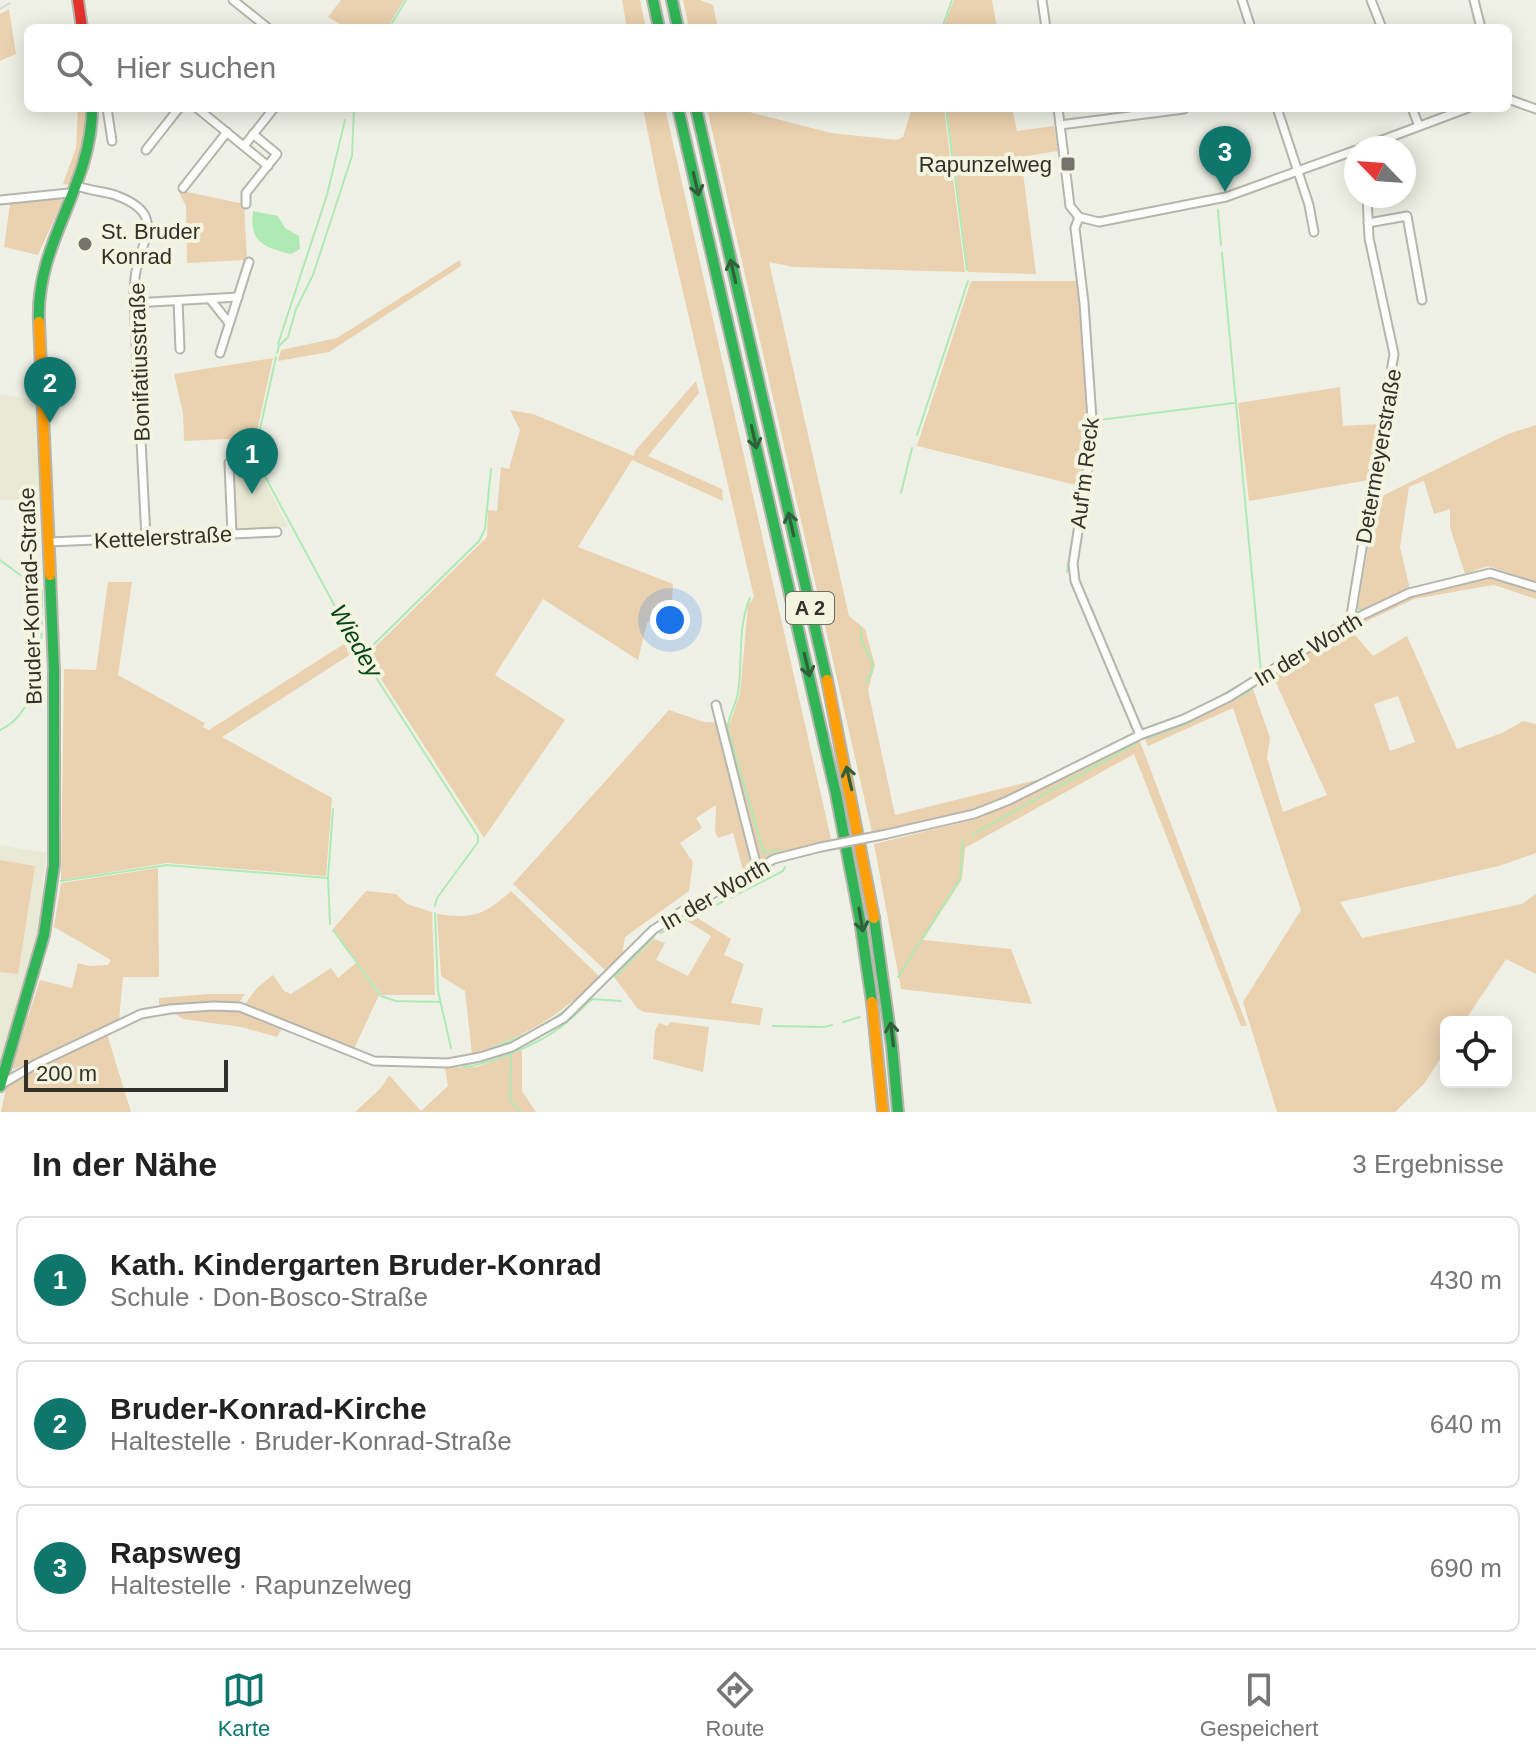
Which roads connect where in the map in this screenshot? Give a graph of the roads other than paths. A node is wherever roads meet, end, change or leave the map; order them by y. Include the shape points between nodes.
1 (78, 0) edge
2 (233, 0) edge
3 (653, 0) edge
4 (672, 0) edge
5 (1042, 0) edge
6 (1242, 0) edge
7 (1371, 0) edge
8 (1474, 0) edge
9 (81, 24) edge
10 (263, 24) edge
11 (658, 24) edge
12 (677, 24) edge
13 (1045, 24) edge
14 (1250, 24) edge
15 (1380, 24) edge
16 (1480, 24) edge
17 (1512, 100) edge
18 (1536, 109) edge
19 (92, 112) edge
20 (108, 112) edge
21 (176, 112) edge
22 (204, 112) edge
23 (271, 112) edge
24 (679, 112) edge
25 (697, 112) edge
26 (1058, 112) edge
27 (1161, 112) edge
28 (1278, 112) edge
29 (1414, 112) edge
30 (1457, 112) edge
31 (1060, 125) junction
32 (1419, 126) junction
33 (227, 132) junction
34 (253, 134) junction
35 (1392, 136) edge
36 (112, 141) dead end
37 (244, 146) junction
38 (146, 150) dead end
39 (1344, 154) edge
40 (268, 166) junction
41 (1298, 171) junction
42 (183, 188) dead end
43 (76, 190) junction
44 (0, 200) edge
45 (246, 204) dead end
46 (1367, 208) edge
47 (1079, 217) junction
48 (1368, 223) junction
49 (1314, 232) dead end
50 (249, 262) dead end
51 (238, 297) junction
52 (210, 299) junction
53 (1422, 300) dead end
54 (178, 301) junction
55 (134, 303) junction
56 (229, 323) junction
57 (180, 349) dead end
58 (220, 353) dead end
59 (229, 463) dead end
60 (277, 532) dead end
61 (232, 534) junction
62 (146, 538) junction
63 (49, 542) junction
64 (1536, 587) edge
65 (1350, 621) junction
66 (716, 705) dead end
67 (1140, 735) junction
68 (757, 867) junction
69 (0, 1086) edge
70 (883, 1112) edge
71 (898, 1112) edge

1 - 9 main road
2 - 10 street
3 - 11 main road
4 - 12 main road
5 - 13 street
6 - 14 street
7 - 15 street
8 - 16 street
17 - 18 street
19 - 43 main road, Bruder-Konrad-Straße via 90,148
20 - 36 street
21 - 38 street
22 - 33 street
23 - 34 street
24 -> 70 main road, A 2 via 839,802 864,937
71 -> 25 main road, A 2 via 879,935 854,796
26 - 31 street, Auf'm Reck
27 - 31 street
28 - 41 street
29 - 32 street
30 - 32 street
31 - 47 street, Auf'm Reck via 1070,206
32 - 35 street
33 - 37 street
33 - 42 street
34 - 37 street
34 - 40 street via 277,154
37 - 40 street
39 - 41 street
40 - 45 street via 246,193
41 - 47 street via 1226,197 1099,222
41 - 49 street
43 - 44 street
43 - 55 street, Bonifatiusstraße via 112,194 144,213 149,231 135,273
43 - 63 main road, Bruder-Konrad-Straße via 46,259 38,302
46 - 48 street, Determeyerstraße
47 - 67 street, Auf'm Reck via 1075,228 1093,434 1073,564 1075,581
48 - 53 street via 1407,216
48 - 65 street, Determeyerstraße via 1394,365
50 - 51 street
51 - 52 street
51 - 56 street
52 - 54 street
52 - 56 street
54 - 55 street
54 - 57 street
55 - 62 street, Bonifatiusstraße
56 - 58 street
59 - 61 street
60 - 61 street, Kettelerstraße
61 - 62 street, Kettelerstraße
62 - 63 street, Kettelerstraße
63 - 69 main road, Bruder-Konrad-Straße via 55,836 51,893
64 - 65 street, In der Worth via 1490,573 1472,576 1409,593
65 - 67 street, In der Worth via 1229,697
66 - 68 street
67 - 68 street, In der Worth, bridge via 974,814 821,847
68 - 69 street, In der Worth via 653,930 564,1018 512,1047 480,1057 448,1063 374,1061 240,1007 213,1006 141,1014

